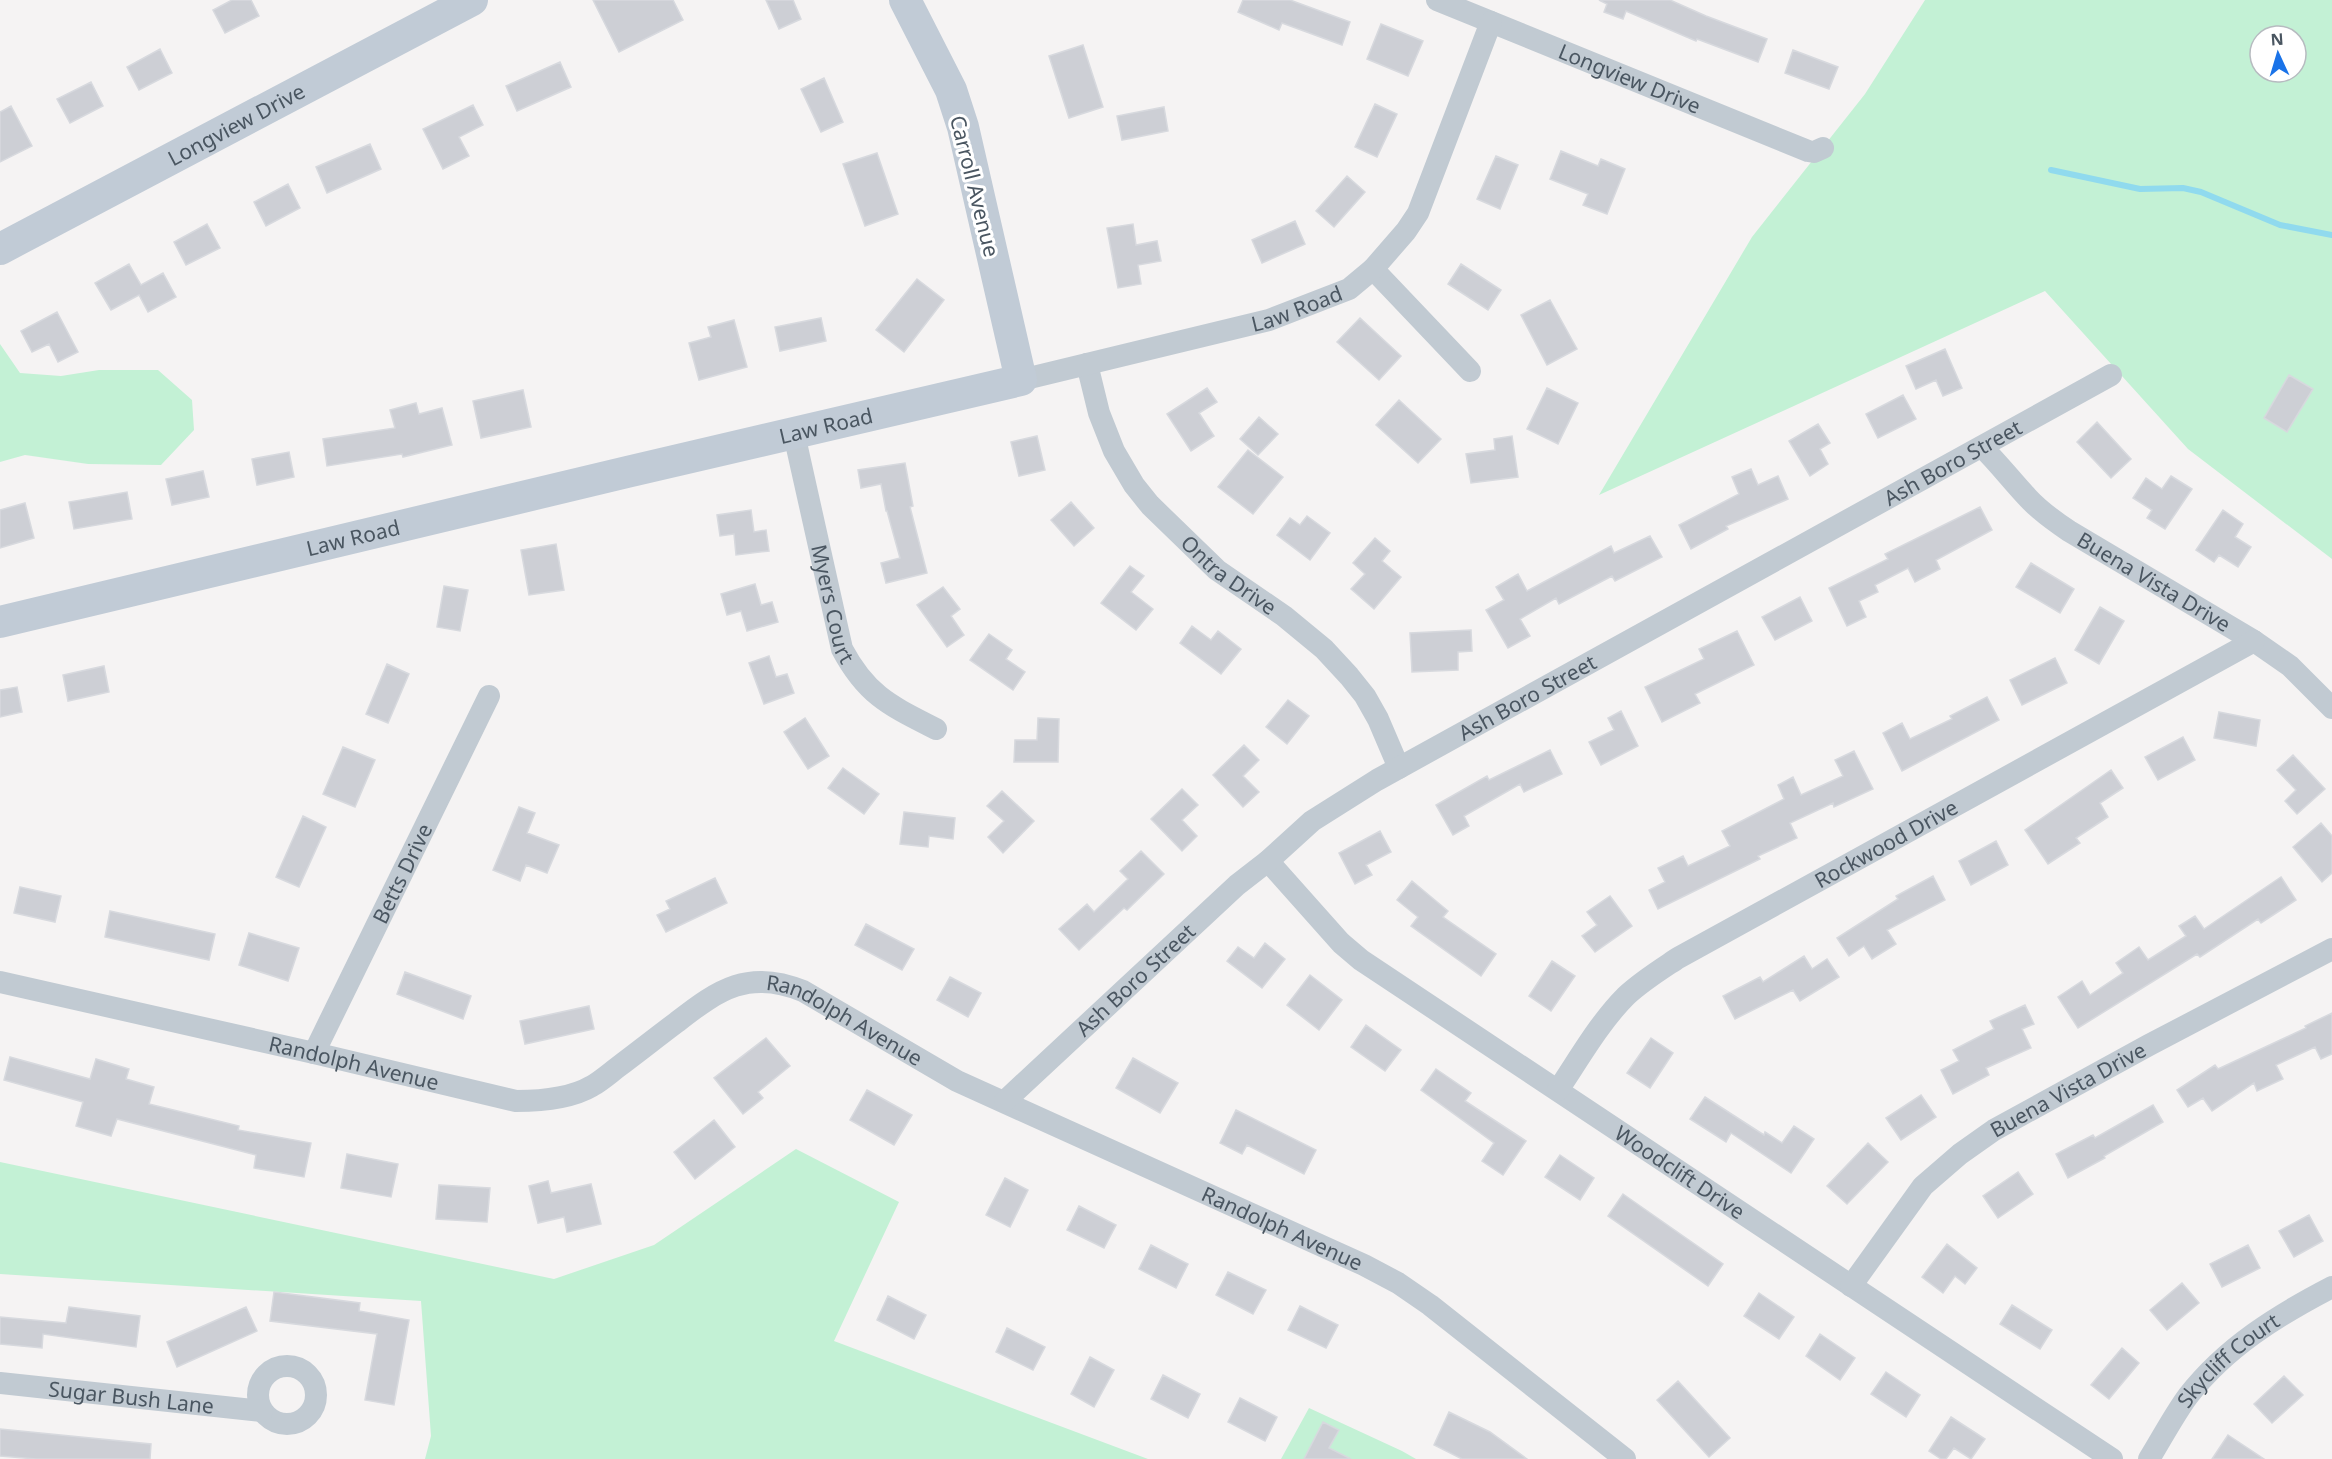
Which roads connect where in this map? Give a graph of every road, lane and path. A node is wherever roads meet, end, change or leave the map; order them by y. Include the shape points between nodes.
1 (472, 0) edge
2 (905, 0) edge
3 (1437, 0) edge
4 (1491, 22) junction
5 (1823, 148) dead end
6 (0, 249) edge
7 (1373, 269) junction
8 (1087, 364) junction
9 (1470, 371) dead end
10 (2111, 375) dead end
11 (1021, 380) junction
12 (794, 434) junction
13 (1983, 448) junction
14 (0, 622) edge
15 (2254, 641) junction
16 (489, 696) dead end
17 (2332, 708) edge
18 (936, 729) dead end
19 (1399, 768) junction
20 (1268, 861) junction
21 (2332, 949) edge
22 (0, 982) edge
23 (314, 1053) junction
24 (1558, 1090) junction
25 (1005, 1101) junction
26 (1851, 1286) junction
27 (2332, 1287) edge
28 (0, 1383) edge
29 (262, 1411) dead end
30 (1625, 1459) edge
31 (2112, 1459) edge
32 (2149, 1459) edge

1 - 6 street, Longview Drive
2 - 11 street, Carroll Avenue via 951,90 963,127
3 - 4 street, Longview Drive
4 - 5 street, Longview Drive via 1808,151
4 - 7 street, Law Road via 1418,213
7 - 8 street, Law Road via 1349,290 1294,312
7 - 9 street
8 - 11 street, Law Road
8 - 19 street, Ontra Drive via 1099,413 1114,451 1150,506 1217,570 1284,616 1349,675 1378,719
10 - 13 street, Ash Boro Street
11 - 12 street, Law Road
12 - 14 street, Law Road
12 - 18 street, Myers Court via 842,649 872,692
13 - 15 street, Buena Vista Drive via 2028,499 2069,531
13 - 19 street, Ash Boro Street
15 - 17 street, Buena Vista Drive via 2290,666
15 - 24 street, Rockwood Drive via 1645,979 1614,1010
16 - 23 street, Betts Drive
19 - 20 street, Ash Boro Street via 1312,821
20 - 24 street, Woodclift Drive via 1361,960
20 - 25 street, Ash Boro Street
21 - 26 street, Buena Vista Drive via 1994,1130 1923,1186
22 - 23 street, Randolph Avenue
23 - 25 street, Randolph Avenue via 516,1101 542,1101 592,1087 715,993 765,981 803,991 957,1081
24 - 26 street, Woodclift Drive
25 - 30 street, Randolph Avenue via 1398,1283
26 - 31 street, Woodclift Drive
27 - 32 street, Skycliff Court via 2264,1326 2223,1359 2188,1397
28 - 29 street, Sugar Bush Lane

